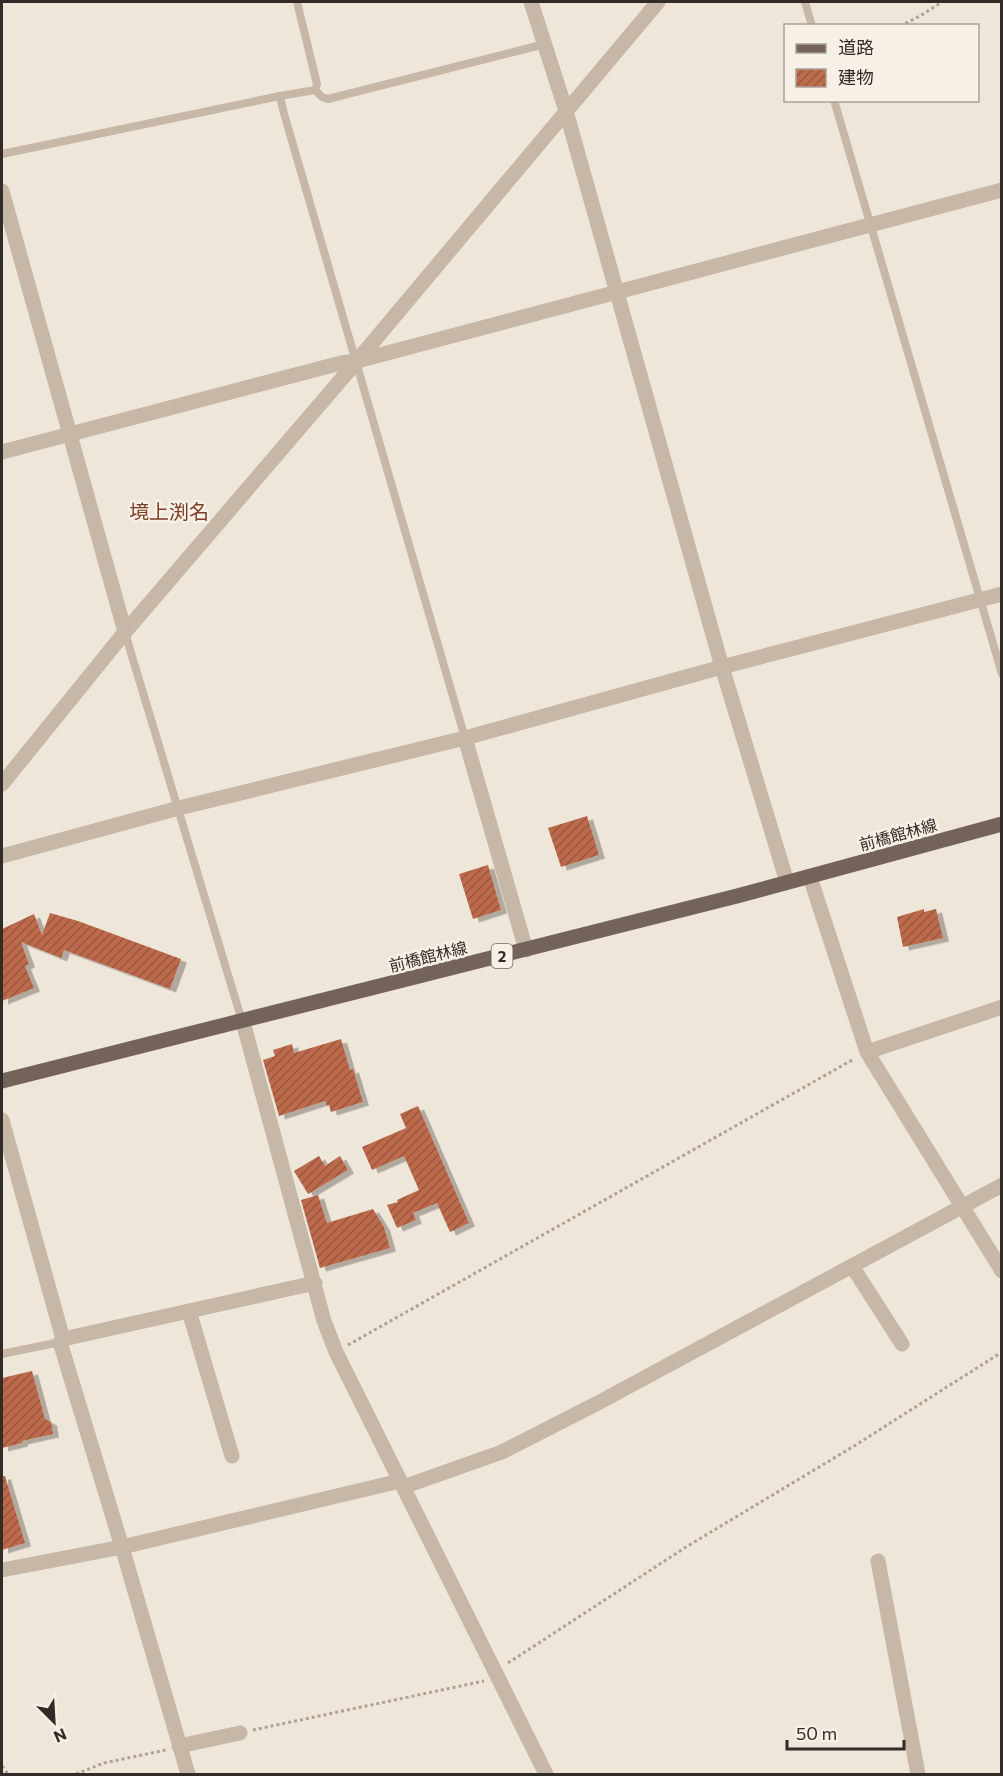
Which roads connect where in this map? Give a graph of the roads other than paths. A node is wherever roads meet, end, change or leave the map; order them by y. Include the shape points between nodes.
1 (297, 2) edge
2 (531, 2) edge
3 (658, 2) edge
4 (805, 2) edge
5 (811, 24) edge
6 (544, 44) junction
7 (315, 90) junction
8 (280, 96) junction
9 (835, 102) edge
10 (566, 111) junction
11 (2, 154) edge
12 (1002, 190) edge
13 (2, 191) edge
14 (870, 225) junction
15 (616, 292) junction
16 (357, 361) junction
17 (70, 434) junction
18 (2, 452) edge
19 (1002, 594) edge
20 (981, 600) junction
21 (125, 632) junction
22 (722, 667) junction
23 (1002, 674) edge
24 (465, 738) junction
25 (2, 784) edge
26 (180, 808) junction
27 (1002, 824) edge
28 (2, 856) edge
29 (810, 877) junction
30 (787, 882) junction
31 (526, 950) junction
32 (1002, 1007) edge
33 (243, 1022) junction
34 (867, 1052) junction
35 (2, 1081) edge
36 (2, 1120) edge
37 (1002, 1185) edge
38 (962, 1206) junction
39 (852, 1266) junction
40 (1002, 1271) edge
41 (315, 1283) junction
42 (189, 1311) junction
43 (62, 1340) junction
44 (902, 1344) dead end
45 (2, 1354) edge
46 (232, 1456) dead end
47 (402, 1484) junction
48 (122, 1547) junction
49 (878, 1561) dead end
50 (2, 1570) edge
51 (240, 1733) road end
52 (180, 1746) junction
53 (188, 1774) edge
54 (546, 1774) edge
55 (918, 1774) edge

1 - 7 lane via 317,84
2 - 6 street
3 - 10 street
4 - 5 lane
6 - 7 lane via 328,99
6 - 10 street
7 - 8 lane
8 - 11 lane
8 - 16 lane
9 - 14 lane
10 - 15 street
10 - 16 street
12 - 14 street
13 - 17 street
14 - 15 street
14 - 20 lane
15 - 16 street
15 - 22 street
16 - 17 street
16 - 21 street
16 - 24 lane
17 - 18 street
17 - 21 street
19 - 20 street
20 - 22 street
20 - 23 lane
21 - 25 street
21 - 26 lane
22 - 24 street
22 - 30 street
24 - 26 street
24 - 31 street
26 - 28 street
26 - 33 lane
27 - 29 main road, 前橋館林線 / 2
29 - 30 main road, 前橋館林線 / 2
29 - 34 street
30 - 31 main road, 前橋館林線 / 2
31 - 33 main road, 前橋館林線 / 2
32 - 34 street
33 - 35 main road, 前橋館林線 / 2
33 - 41 street
34 - 38 street
36 - 43 street
37 - 38 street
38 - 39 street
38 - 40 street
39 - 44 street
39 - 47 street via 502,1452
41 - 42 street
41 - 47 street via 336,1352
42 - 43 street
42 - 46 street
43 - 45 lane
43 - 48 street
47 - 48 street
47 - 54 street
48 - 50 street
48 - 52 street
49 - 55 street
51 - 52 street
52 - 53 street

